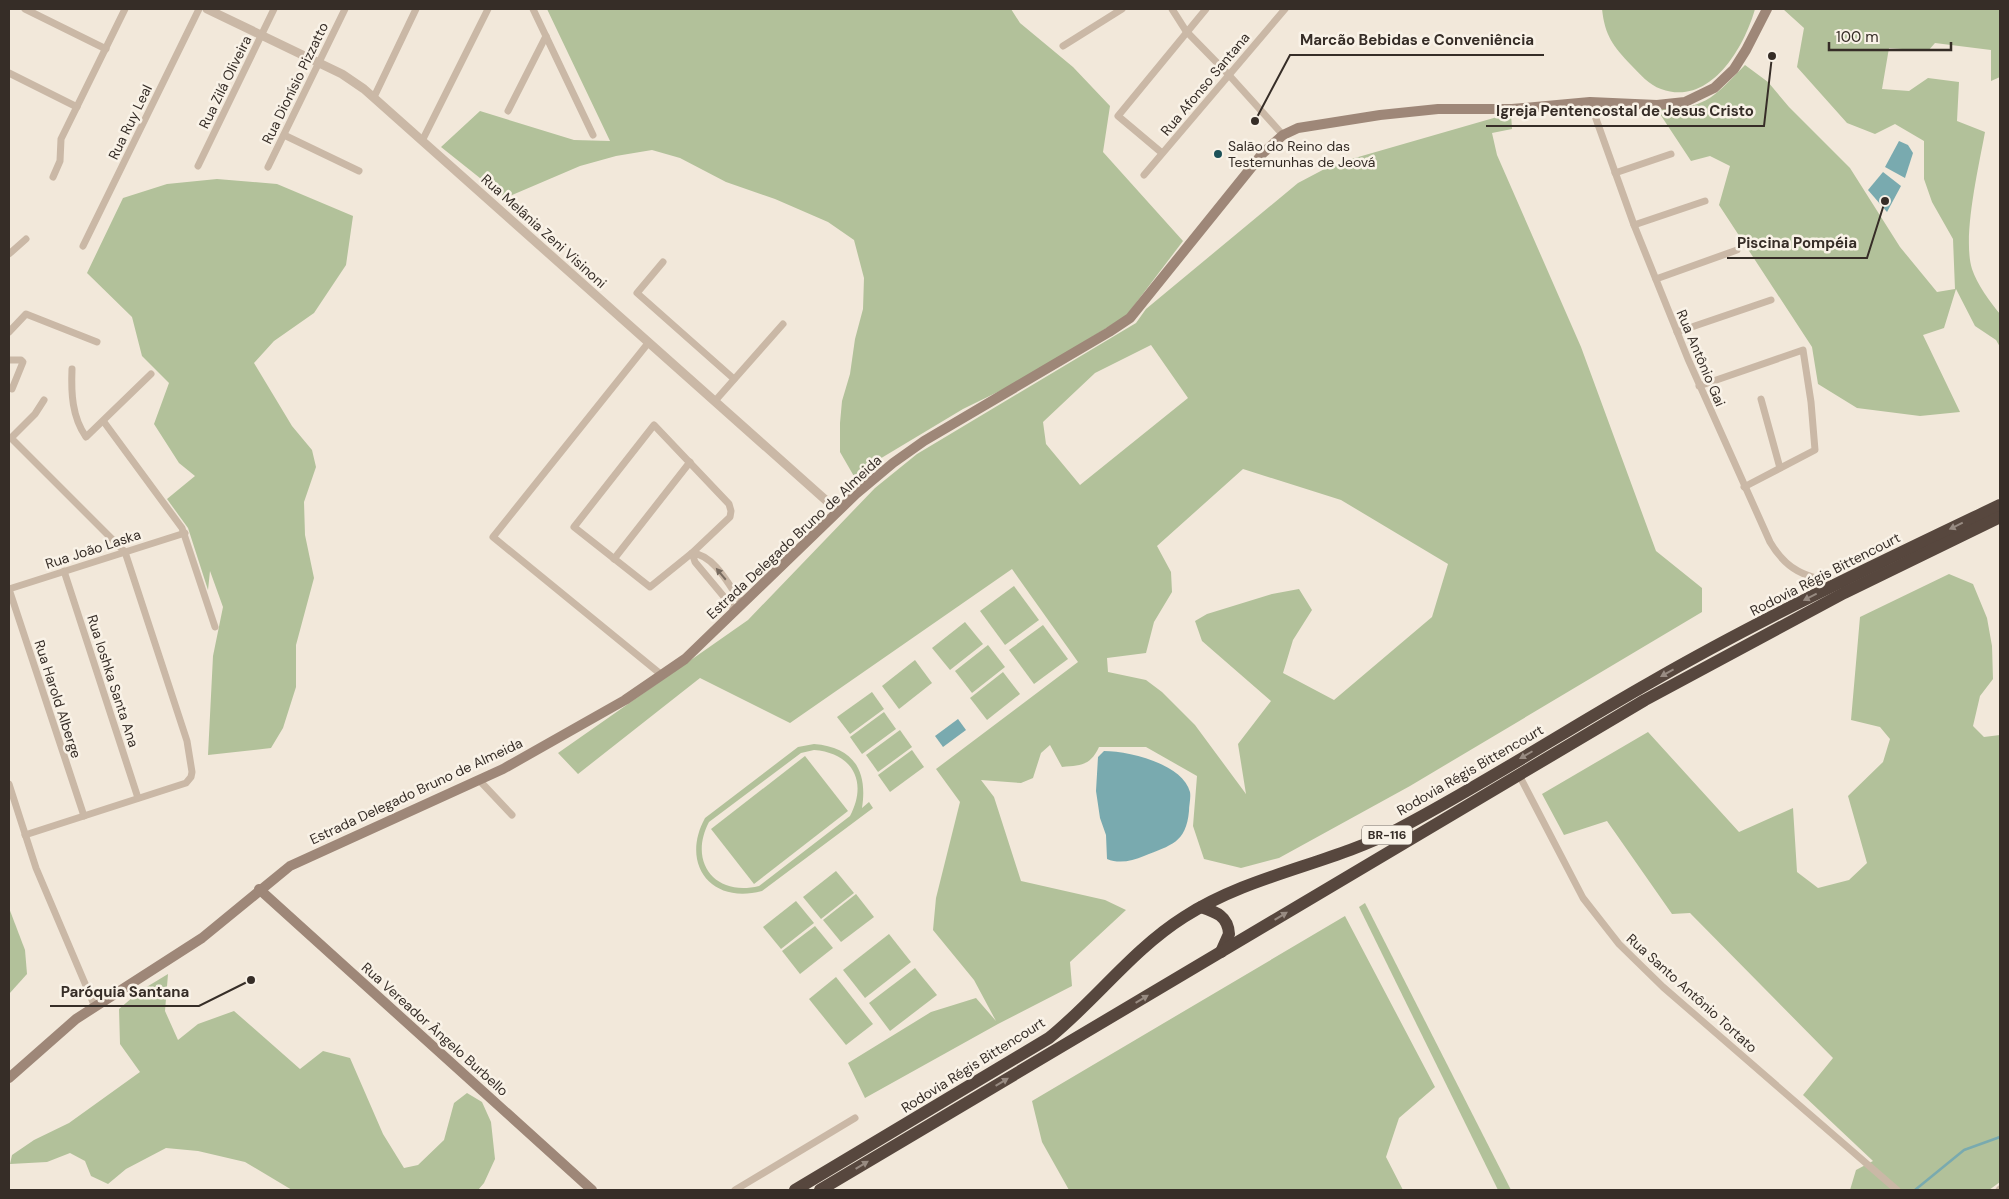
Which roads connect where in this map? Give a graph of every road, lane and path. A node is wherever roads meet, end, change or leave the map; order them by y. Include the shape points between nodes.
1 (25, 9) edge
2 (125, 9) edge
3 (200, 9) edge
4 (207, 9) edge
5 (274, 9) edge
6 (345, 9) edge
7 (416, 9) edge
8 (488, 9) edge
9 (533, 9) edge
10 (1122, 9) edge
11 (1172, 9) edge
12 (1206, 9) edge
13 (1285, 9) edge
14 (1767, 9) edge
15 (1186, 31) junction
16 (262, 35) junction
17 (546, 36) junction
18 (1063, 46) dead end
19 (106, 48) junction
20 (319, 63) junction
21 (9, 74) edge
22 (1228, 74) junction
23 (374, 97) junction
24 (1590, 102) junction
25 (77, 107) junction
26 (508, 111) dead end
27 (284, 135) junction
28 (593, 135) dead end
29 (1283, 135) junction
30 (422, 141) junction
31 (1162, 153) junction
32 (1671, 154) dead end
33 (198, 166) dead end
34 (268, 167) dead end
35 (359, 171) dead end
36 (1615, 173) junction
37 (1144, 175) dead end
38 (53, 177) dead end
39 (1705, 201) dead end
40 (1634, 225) junction
41 (26, 239) dead end
42 (83, 246) dead end
43 (1737, 250) dead end
44 (9, 254) edge
45 (664, 262) dead end
46 (1656, 279) junction
47 (1771, 300) dead end
48 (783, 324) dead end
49 (9, 332) edge
50 (1677, 332) junction
51 (97, 342) dead end
52 (649, 342) junction
53 (9, 360) edge
54 (72, 369) dead end
55 (151, 374) dead end
56 (734, 379) junction
57 (1698, 386) junction
58 (12, 389) dead end
59 (1761, 399) dead end
60 (44, 400) dead end
61 (715, 401) junction
62 (104, 422) junction
63 (690, 462) junction
64 (1780, 468) junction
65 (1744, 486) junction
66 (2000, 505) edge
67 (838, 511) junction
68 (2000, 517) edge
69 (185, 533) junction
70 (125, 552) junction
71 (692, 553) junction
72 (614, 559) junction
73 (64, 572) junction
74 (1836, 584) junction
75 (9, 589) edge
76 (739, 607) junction
77 (215, 627) dead end
78 (663, 676) junction
79 (1519, 776) junction
80 (479, 780) junction
81 (9, 784) edge
82 (138, 798) junction
83 (512, 815) dead end
84 (84, 816) junction
85 (25, 835) junction
86 (259, 889) junction
87 (1201, 907) junction
88 (1221, 952) junction
89 (95, 1007) junction
90 (9, 1078) edge
91 (855, 1118) dead end
92 (592, 1190) edge
93 (735, 1190) edge
94 (795, 1190) edge
95 (820, 1190) edge
96 (1897, 1190) edge

1 - 19 street
2 - 19 street
3 - 42 street, Rua Ruy Leal
4 - 16 street, Rua Melânia Zeni Visinoni
5 - 16 street, Rua Zilá Oliveira
6 - 20 street, Rua Dionísio Pizzatto
7 - 23 street
8 - 30 street
9 - 17 street
10 - 18 street
11 - 15 street
12 - 15 street
13 - 22 street, Rua Afonso Santana
14 - 24 main road, Estrada Delegado Bruno de Almeida via 1741,59 1705,94 1676,104
15 - 22 street
15 - 31 street via 1118,116
16 - 20 street, Rua Melânia Zeni Visinoni
16 - 33 street, Rua Zilá Oliveira
17 - 26 street
17 - 28 street
19 - 25 street
20 - 23 street, Rua Melânia Zeni Visinoni via 349,78
20 - 27 street, Rua Dionísio Pizzatto
21 - 25 street
22 - 29 street
22 - 31 street, Rua Afonso Santana
23 - 30 street, Rua Melânia Zeni Visinoni
24 - 29 main road, Estrada Delegado Bruno de Almeida via 1512,109 1425,110 1308,125
24 - 36 street, Rua Antônio Gai
25 - 38 street via 61,139 60,161
27 - 34 street, Rua Dionísio Pizzatto
27 - 35 street
29 - 67 main road, Estrada Delegado Bruno de Almeida via 1263,153 1130,318 910,450
30 - 52 street, Rua Melânia Zeni Visinoni
31 - 37 street, Rua Afonso Santana
32 - 36 street
36 - 40 street, Rua Antônio Gai
39 - 40 street
40 - 46 street, Rua Antônio Gai
41 - 44 street
43 - 46 street
45 - 56 street via 637,293
46 - 50 street, Rua Antônio Gai
47 - 50 street
48 - 56 street
49 - 51 street via 26,314
50 - 57 street, Rua Antônio Gai
52 - 61 street, Rua Melânia Zeni Visinoni
52 - 78 street via 493,537
53 - 58 street via 23,362
54 - 62 street via 74,406 82,431 86,437
55 - 62 street
56 - 61 street
57 - 64 street via 1803,350 1812,402 1815,450
57 - 65 street, Rua Antônio Gai
59 - 64 street
60 - 70 street via 11,438
61 - 67 street, Rua Melânia Zeni Visinoni
62 - 69 street
63 - 71 street via 730,504 731,511 730,517
63 - 72 street
63 - 72 street via 654,425 574,528
64 - 65 street
65 - 74 street, Rua Antônio Gai via 1770,542 1783,561 1806,575
66 -> 74 highway, Rodovia Régis Bittencourt / BR-116
67 - 76 main road, Estrada Delegado Bruno de Almeida
68 - 79 highway, Rodovia Régis Bittencourt / BR-116 via 1714,661
69 - 70 street, Rua João Laska
69 - 77 street
70 - 73 street, Rua João Laska
70 - 82 street via 192,766 191,777 186,783
71 - 72 street via 650,588
71 - 76 street via 695,562
76 -> 71 street via 722,574 700,554
73 - 75 street, Rua João Laska
73 - 82 street, Rua Ioshka Santa Ana
74 -> 87 highway, Rodovia Régis Bittencourt / BR-116 via 1651,682 1437,808 1383,836 1351,850 1267,877
75 - 84 street, Rua Harold Alberge
76 - 78 main road, Estrada Delegado Bruno de Almeida
78 - 80 main road, Estrada Delegado Bruno de Almeida
88 -> 79 highway, Rodovia Régis Bittencourt / BR-116
79 - 96 street, Rua Santo Antônio Tortato via 1583,898 1618,944 1662,987
80 - 83 street
80 - 86 main road, Estrada Delegado Bruno de Almeida via 299,861
81 - 85 street
82 - 84 street
84 - 85 street
85 - 89 street
86 - 89 main road, Estrada Delegado Bruno de Almeida via 202,938
86 - 92 main road, Rua Vereador Ângelo Burbello
87 - 88 highway via 1220,914 1226,920 1230,934
87 - 94 highway, Rodovia Régis Bittencourt / BR-116 via 1143,948 1049,1038
95 -> 88 highway, Rodovia Régis Bittencourt / BR-116
89 - 90 main road, Estrada Delegado Bruno de Almeida
91 - 93 street

